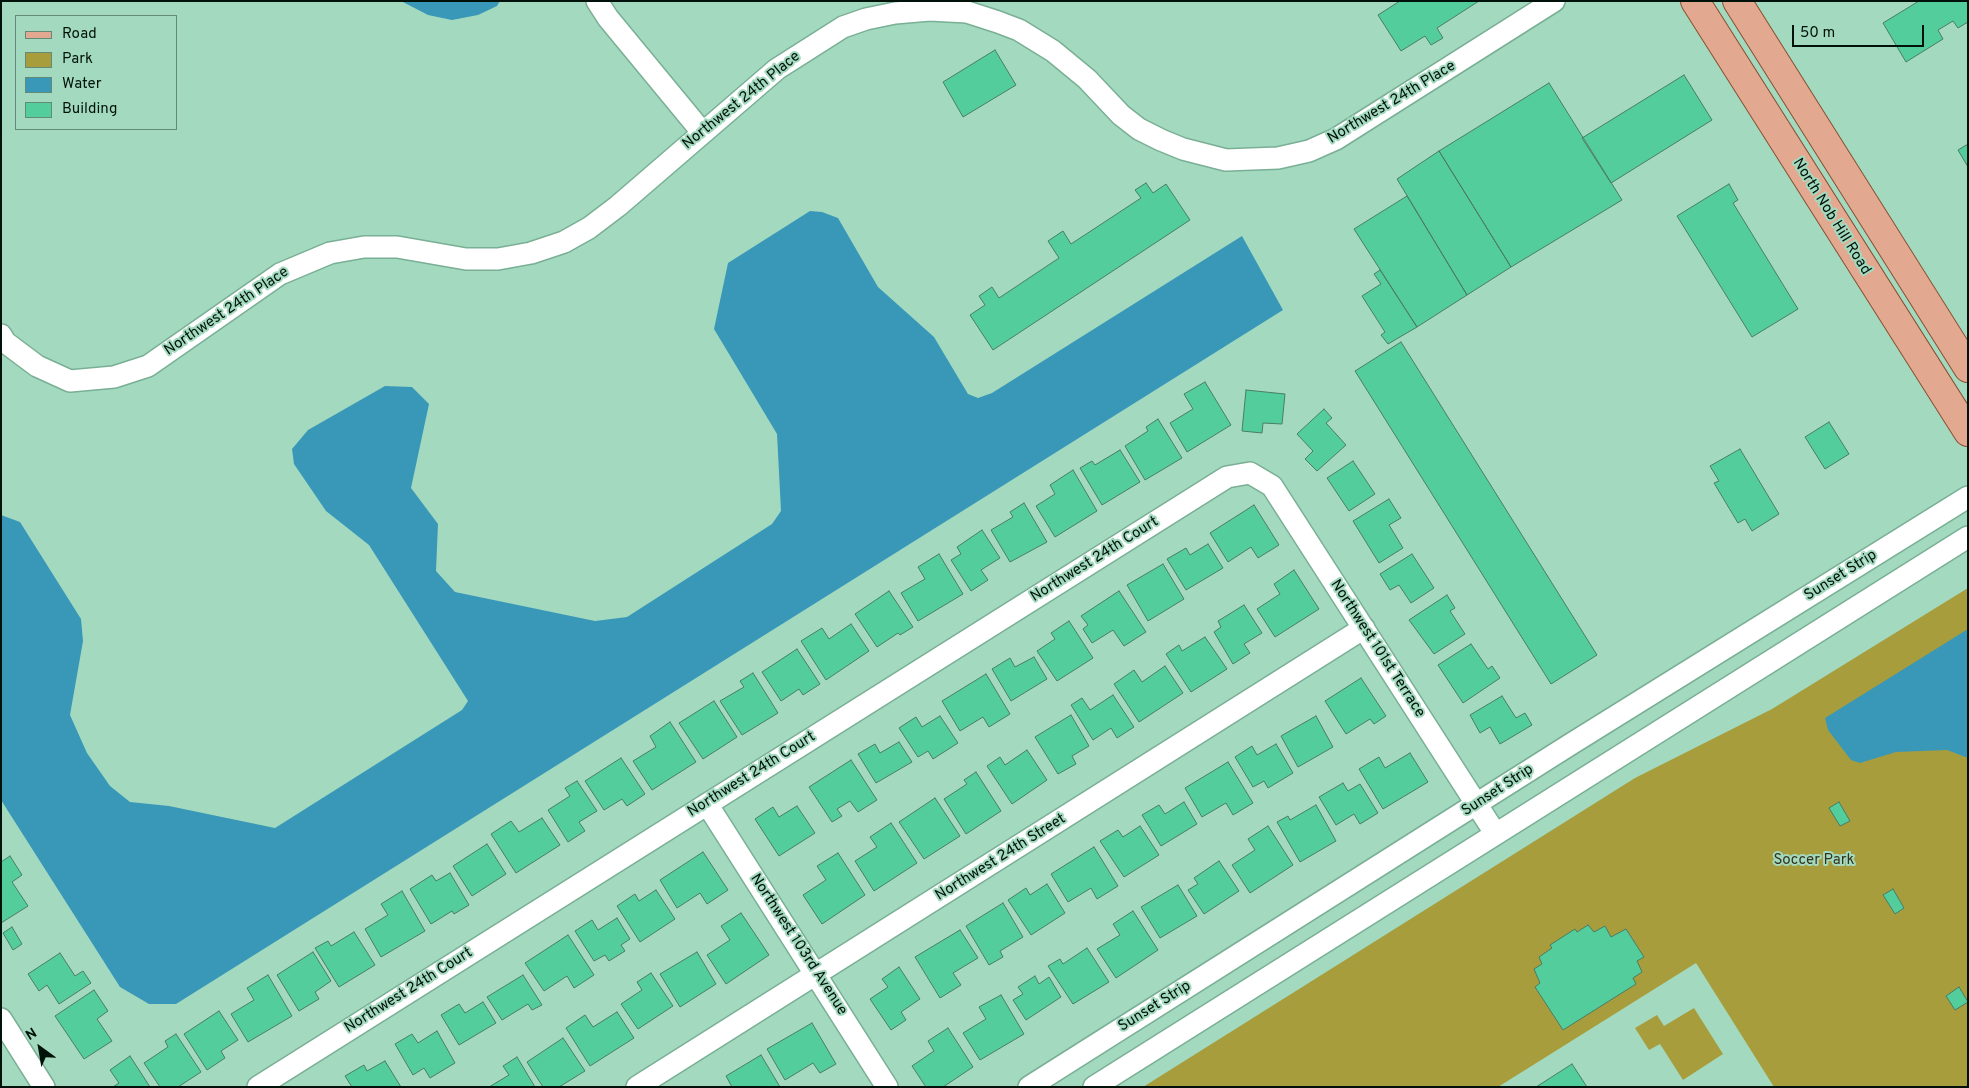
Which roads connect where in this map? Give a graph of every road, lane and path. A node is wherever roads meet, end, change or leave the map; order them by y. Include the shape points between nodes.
1 (597, 1) edge
2 (1554, 1) edge
3 (1737, 1) edge
4 (1698, 2) edge
5 (702, 132) junction
6 (1, 336) edge
7 (1968, 368) edge
8 (1968, 432) edge
9 (1250, 474) joint
10 (1968, 496) edge
11 (1968, 537) edge
12 (1364, 628) junction
13 (707, 804) junction
14 (1478, 805) junction
15 (1495, 833) junction
16 (817, 974) junction
17 (1, 1019) edge
18 (1034, 1085) edge
19 (44, 1087) edge
20 (258, 1087) edge
21 (638, 1087) edge
22 (887, 1087) edge
23 (1094, 1087) edge

1 - 5 street
2 - 5 street, Northwest 24th Place via 1336,139 1278,158 1226,160 1161,140 1139,129 1067,62 1019,30 967,12 930,10 895,13 843,27 777,69
3 - 7 main road
4 - 8 main road, North Nob Hill Road
5 - 6 street, Northwest 24th Place via 618,206 564,242 532,253 498,258 466,259 397,247 364,247 330,253 280,274 148,366 114,377 70,381 37,366
9 - 12 street, Northwest 101st Terrace via 1272,486
9 - 13 street, Northwest 24th Court via 1227,477
10 - 14 street, Sunset Strip
11 - 15 street
12 - 14 street, Northwest 101st Terrace
12 - 16 street, Northwest 24th Street
13 - 16 street, Northwest 103rd Avenue
13 - 20 street, Northwest 24th Court
14 - 15 street, Northwest 101st Terrace
14 - 18 street, Sunset Strip
15 - 23 street
16 - 21 street, Northwest 24th Street
16 - 22 street, Northwest 103rd Avenue
17 - 19 street

